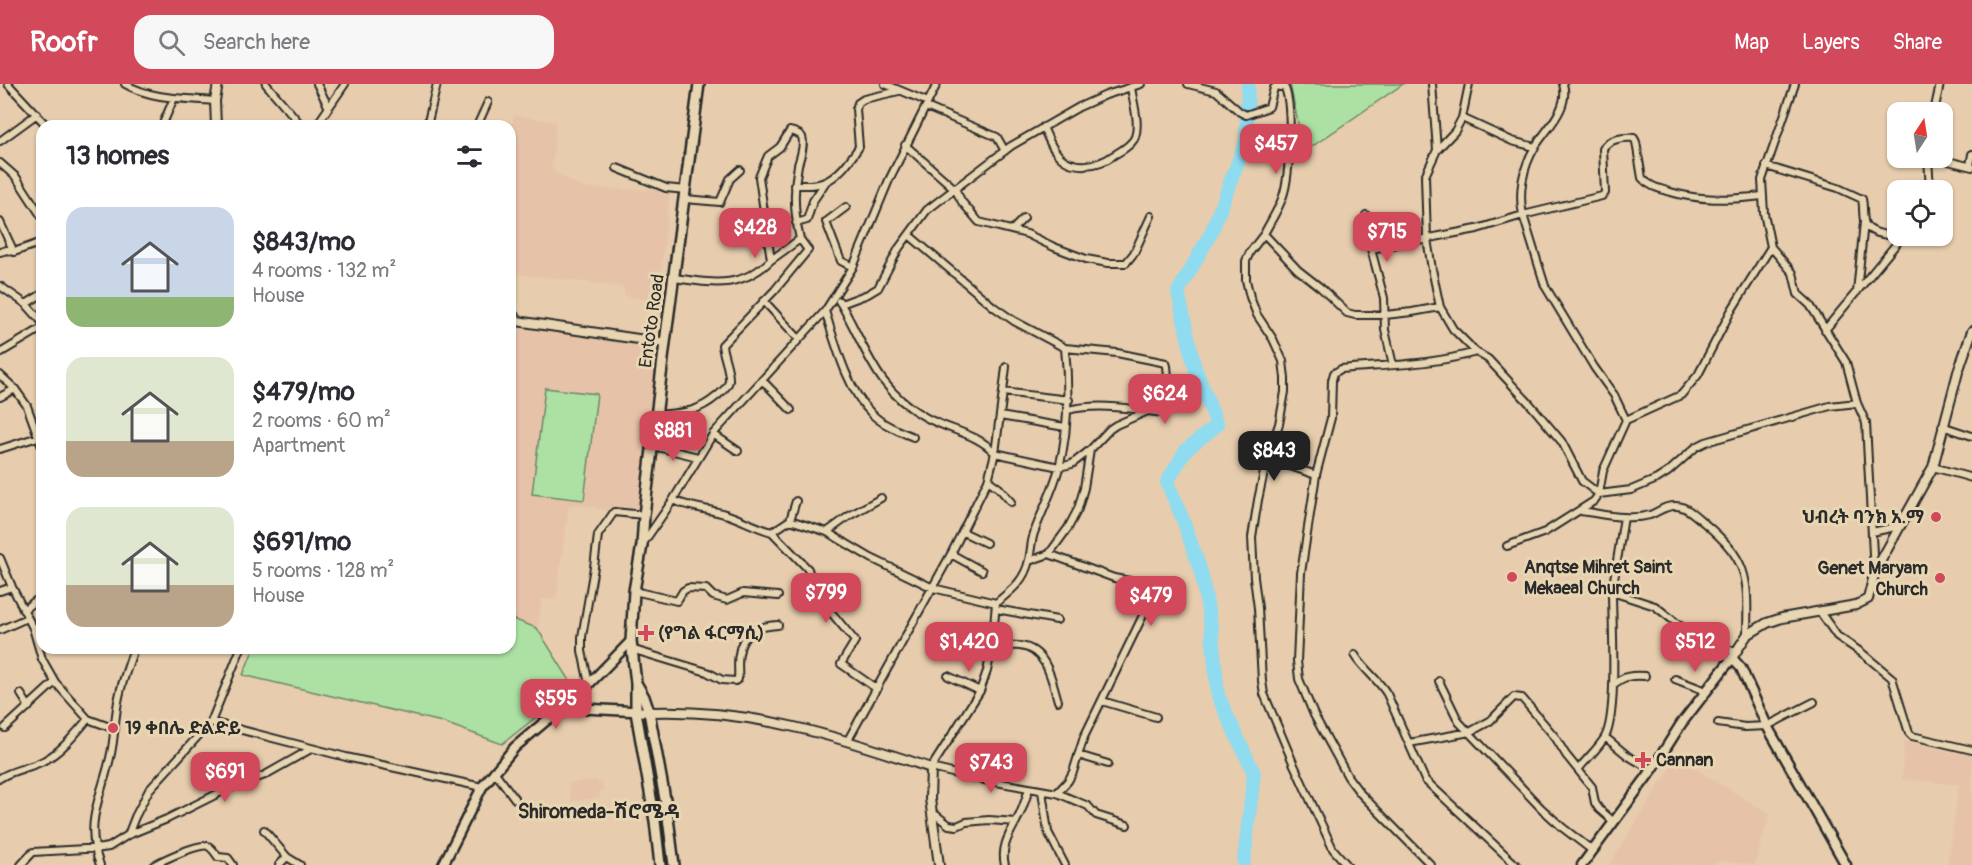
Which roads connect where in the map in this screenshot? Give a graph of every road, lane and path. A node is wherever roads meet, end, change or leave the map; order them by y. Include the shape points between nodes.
1 (8, 84) edge
2 (125, 84) edge
3 (218, 84) edge
4 (266, 84) edge
5 (316, 84) edge
6 (345, 84) edge
7 (699, 84) edge
8 (885, 84) edge
9 (937, 84) edge
10 (1141, 84) edge
11 (1188, 84) edge
12 (1432, 84) edge
13 (1469, 84) edge
14 (1563, 84) edge
15 (1569, 84) edge
16 (1795, 84) edge
17 (1940, 84) edge
18 (435, 85) edge
19 (1131, 87) junction
20 (1217, 87) edge
21 (898, 91) junction
22 (1565, 96) junction
23 (174, 98) junction
24 (215, 101) junction
25 (488, 102) dead end
26 (1936, 102) edge
27 (927, 104) junction
28 (328, 106) junction
29 (37, 114) junction
30 (1462, 118) junction
31 (42, 120) edge
32 (165, 120) edge
33 (216, 120) edge
34 (297, 120) edge
35 (320, 120) edge
36 (428, 120) edge
37 (480, 120) edge
38 (1043, 127) junction
39 (0, 141) edge
40 (905, 145) junction
41 (1535, 147) junction
42 (1437, 150) junction
43 (1005, 151) junction
44 (1972, 154) edge
45 (1953, 162) edge
46 (0, 163) edge
47 (1766, 166) junction
48 (1971, 166) edge
49 (617, 168) dead end
50 (740, 170) dead end
51 (825, 183) junction
52 (794, 185) junction
53 (955, 189) junction
54 (685, 195) junction
55 (1762, 196) junction
56 (846, 207) dead end
57 (36, 208) edge
58 (1366, 215) dead end
59 (1523, 215) junction
60 (1151, 216) dead end
61 (1024, 218) dead end
62 (1864, 221) junction
63 (0, 222) edge
64 (796, 223) junction
65 (1013, 229) junction
66 (1264, 234) junction
67 (1887, 234) edge
68 (909, 235) junction
69 (800, 239) junction
70 (1426, 239) junction
71 (36, 244) edge
72 (1895, 246) edge
73 (1771, 248) junction
74 (1371, 249) junction
75 (0, 252) edge
76 (14, 252) junction
77 (771, 260) junction
78 (853, 267) junction
79 (674, 278) junction
80 (0, 286) edge
81 (1857, 292) junction
82 (835, 296) junction
83 (36, 298) edge
84 (764, 302) junction
85 (26, 304) junction
86 (841, 304) junction
87 (1440, 307) junction
88 (825, 311) junction
89 (36, 315) edge
90 (1385, 315) junction
91 (516, 317) edge
92 (516, 321) edge
93 (521, 322) junction
94 (1825, 330) junction
95 (1972, 331) edge
96 (36, 332) edge
97 (799, 339) junction
98 (665, 343) junction
99 (1065, 348) junction
100 (1476, 352) junction
101 (0, 353) edge
102 (1393, 365) junction
103 (1006, 367) dead end
104 (0, 375) edge
105 (762, 380) junction
106 (15, 389) junction
107 (1003, 392) junction
108 (0, 398) edge
109 (1069, 400) junction
110 (1857, 403) junction
111 (791, 410) dead end
112 (1068, 410) junction
113 (1148, 411) junction
114 (656, 415) junction
115 (1000, 416) junction
116 (1626, 420) junction
117 (1942, 426) junction
118 (1065, 427) junction
119 (36, 431) edge
120 (713, 434) junction
121 (1972, 436) edge
122 (913, 437) dead end
123 (36, 438) edge
124 (653, 446) junction
125 (0, 449) edge
126 (1090, 450) junction
127 (738, 451) dead end
128 (995, 453) junction
129 (698, 457) junction
130 (1267, 458) junction
131 (1059, 467) junction
132 (1933, 467) junction
133 (1316, 475) junction
134 (1972, 478) edge
135 (988, 480) junction
136 (1599, 494) junction
137 (881, 498) dead end
138 (673, 500) junction
139 (796, 501) dead end
140 (1011, 502) dead end
141 (1581, 510) junction
142 (644, 515) junction
143 (1624, 517) junction
144 (790, 520) junction
145 (1900, 526) junction
146 (772, 532) junction
147 (827, 532) junction
148 (963, 532) junction
149 (1872, 532) junction
150 (986, 543) dead end
151 (642, 545) junction
152 (1507, 546) dead end
153 (951, 554) junction
154 (1049, 554) junction
155 (0, 558) edge
156 (1029, 561) junction
157 (982, 571) dead end
158 (1874, 575) junction
159 (12, 586) junction
160 (933, 588) junction
161 (0, 591) edge
162 (634, 591) junction
163 (1612, 592) junction
164 (778, 596) dead end
165 (36, 601) edge
166 (996, 606) junction
167 (24, 610) junction
168 (1820, 612) junction
169 (27, 618) junction
170 (1057, 620) dead end
171 (778, 625) dead end
172 (36, 627) edge
173 (33, 628) junction
174 (0, 630) edge
175 (1747, 635) junction
176 (36, 638) edge
177 (631, 645) junction
178 (992, 648) junction
179 (41, 654) edge
180 (132, 654) edge
181 (239, 654) edge
182 (1735, 654) junction
183 (1355, 655) dead end
184 (948, 676) dead end
185 (1645, 676) dead end
186 (1675, 679) dead end
187 (1439, 681) dead end
188 (55, 682) junction
189 (636, 683) junction
190 (589, 684) junction
191 (1613, 685) junction
192 (877, 689) junction
193 (980, 691) junction
194 (1706, 691) junction
195 (21, 694) dead end
196 (1058, 701) dead end
197 (1102, 701) junction
198 (1814, 702) dead end
199 (29, 706) junction
200 (575, 708) junction
201 (636, 712) junction
202 (649, 712) junction
203 (1156, 717) dead end
204 (88, 719) junction
205 (212, 722) junction
206 (1718, 723) dead end
207 (1767, 726) junction
208 (5, 728) dead end
209 (115, 729) junction
210 (1470, 732) junction
211 (1605, 737) junction
212 (848, 740) junction
213 (1409, 743) junction
214 (311, 749) junction
215 (1972, 750) edge
216 (1078, 755) junction
217 (1108, 764) dead end
218 (931, 768) junction
219 (1578, 770) junction
220 (1652, 770) junction
221 (495, 771) junction
222 (0, 778) edge
223 (482, 787) junction
224 (1029, 789) junction
225 (1042, 791) junction
226 (1057, 793) junction
227 (515, 799) dead end
228 (932, 812) junction
229 (1016, 822) junction
230 (1614, 822) junction
231 (1127, 825) dead end
232 (264, 830) dead end
233 (128, 835) junction
234 (94, 848) junction
235 (1593, 851) junction
236 (287, 856) junction
237 (21, 865) edge
238 (100, 865) edge
239 (154, 865) edge
240 (233, 865) edge
241 (279, 865) edge
242 (300, 865) edge
243 (443, 865) edge
244 (660, 865) edge
245 (674, 865) edge
246 (939, 865) edge
247 (1005, 865) edge
248 (1065, 865) edge
249 (1347, 865) edge
250 (1431, 865) edge
251 (1516, 865) edge
252 (1582, 865) edge
253 (1846, 865) edge

1 - 29 street
2 - 23 street via 142,93
3 - 24 street
4 - 34 street
5 - 28 street
6 - 28 street
7 - 54 main road, Entoto Road
8 - 21 street
9 - 27 street
10 - 19 street
11 - 20 street
12 - 42 street
13 - 30 street
14 - 22 street
15 - 22 street
16 - 47 street
17 - 26 street
18 - 36 street
19 - 38 street via 1097,99
19 - 38 street via 1135,137 1107,160 1088,165 1065,160 1054,151
20 - 66 street via 1246,115 1269,107 1276,86 1285,88 1287,182
21 - 27 street
21 - 51 street via 858,103 859,147
22 - 41 street via 1554,122
23 - 24 street
23 - 32 street
24 - 33 street
25 - 37 street
27 - 40 street
27 - 43 street via 997,137
28 - 35 street
29 - 31 street
29 - 39 street
30 - 41 street
30 - 42 street
38 - 43 street
40 - 53 street
40 - 78 street
41 - 59 street via 1521,189
42 - 70 street via 1425,176
43 - 53 street
44 - 48 street
45 - 48 street
46 - 57 street via 16,177
47 - 55 street
47 - 62 street via 1862,199
49 - 54 street
50 - 54 street via 730,178 720,202
51 - 52 street
51 - 64 street via 807,220
52 - 64 street
52 - 77 street via 802,138 790,131 780,147 768,156 759,177
53 - 65 street via 979,222
53 - 68 street via 927,210
54 - 79 main road, Entoto Road
55 - 59 street via 1696,199 1652,186 1642,178 1636,142 1630,137 1604,144 1602,196
55 - 73 street
56 - 78 street via 826,222 841,261
58 - 74 street
59 - 70 street
59 - 116 street via 1545,286
60 - 65 street via 1134,253 1123,263 1086,259
61 - 65 street
62 - 67 street via 1872,230
62 - 81 street
63 - 76 street
64 - 69 street
66 - 90 street via 1342,310 1355,315
66 - 130 street via 1246,261 1246,280 1257,315 1283,361 1285,378 1279,424
68 - 86 street via 878,288
68 - 99 street via 1001,312
69 - 77 street
69 - 84 street via 808,250
70 - 74 street
70 - 87 street
71 - 76 street
72 - 81 street
73 - 94 street via 1793,273 1798,294
73 - 116 street via 1731,310 1698,375 1684,392
74 - 90 street
75 - 76 street
77 - 79 street via 736,282
78 - 82 street
79 - 98 main road, Entoto Road
80 - 85 street
81 - 94 street
82 - 86 street
82 - 88 street
83 - 85 street
84 - 97 street
84 - 114 street via 722,345 729,383 720,394 690,412
85 - 89 street
86 - 128 street via 884,383 926,418 987,444
87 - 90 street
87 - 100 street via 1453,329
88 - 97 street
88 - 122 street via 861,400 886,425
90 - 102 street
91 - 93 street
92 - 93 street
93 - 98 street
94 - 110 street via 1846,362
95 - 117 street
96 - 101 street
97 - 105 street
98 - 114 main road, Entoto Road
99 - 109 street
99 - 113 street via 1166,363 1168,408 1163,413
100 - 102 street
100 - 136 street via 1488,359 1530,404 1562,442 1582,481
102 - 133 street via 1341,369 1334,373 1331,418
103 - 107 street
104 - 106 street
105 - 111 street
105 - 120 street
106 - 108 street
106 - 119 street via 27,406
107 - 109 street
107 - 115 street
109 - 112 street
110 - 136 street via 1830,406 1706,442 1657,479 1631,490
110 - 149 street via 1868,436
112 - 113 street via 1115,407
112 - 118 street
113 - 126 street via 1110,429
114 - 124 main road, Entoto Road
115 - 118 street
115 - 128 street
116 - 136 street via 1603,471
117 - 121 street
117 - 132 street
118 - 131 street
120 - 127 street
120 - 129 street
123 - 125 street
124 - 129 street
124 - 142 main road, Entoto Road
126 - 131 street via 1072,464
126 - 154 street via 1078,509
128 - 131 street
128 - 135 street
129 - 138 street
130 - 133 street
130 - 249 street via 1252,550 1264,694 1333,849
131 - 156 street via 1035,532
132 - 134 street
132 - 145 street
133 - 250 street via 1301,573 1299,679 1348,777
135 - 140 street
135 - 148 street
136 - 141 street
137 - 147 street
138 - 146 street
138 - 151 street
139 - 144 street
141 - 143 street
141 - 152 street via 1545,532
142 - 151 main road, Entoto Road
142 - 190 street via 614,512 597,535 582,637
143 - 163 street
143 - 175 street via 1681,507 1714,532 1738,559 1746,578
144 - 146 street
144 - 147 street
145 - 149 street
145 - 158 street
146 - 192 street via 808,569 815,593 855,641 841,664
147 - 160 street
148 - 150 street
148 - 153 street
149 - 158 street
151 - 162 main road, Entoto Road
153 - 157 street
153 - 160 street
154 - 156 street
154 - 197 street via 1114,578 1150,585 1150,601
155 - 159 street
156 - 166 street via 1022,579
158 - 168 street via 1868,599
159 - 161 street
159 - 167 street
160 - 166 street
160 - 192 street
162 - 164 street via 676,601 688,588 706,589 727,600 743,593
162 - 177 main road, Entoto Road
163 - 182 street via 1655,606 1698,640
163 - 191 street
165 - 167 street
166 - 170 street
166 - 178 street
167 - 169 street
168 - 175 street via 1782,618
168 - 215 street via 1837,636 1892,678 1912,736
169 - 173 street
169 - 174 street
171 - 177 street via 761,626 743,640 735,681 722,680
172 - 173 street
173 - 176 street
175 - 182 street
177 - 189 main road, Entoto Road
177 - 190 main road
178 - 193 street
178 - 196 street via 1018,645 1033,650 1042,658
179 - 188 street
180 - 209 street via 119,695
181 - 205 street
182 - 194 main road
182 - 207 main road
183 - 213 street via 1380,683
184 - 193 street
185 - 191 street via 1629,675
186 - 194 street
187 - 210 street via 1453,714
188 - 199 street
188 - 204 street
189 - 201 main road
189 - 202 main road
190 - 200 main road
191 - 211 street
192 - 212 street
193 - 218 street
194 - 220 main road
195 - 199 street
197 - 203 street
197 - 216 street
198 - 207 street
199 - 208 street
200 - 201 main road
200 - 221 main road via 537,728
201 - 202 main road
201 - 244 main road
202 - 212 street via 701,712 751,718
202 - 245 main road
204 - 209 street
204 - 222 street via 48,758
205 - 214 street
205 - 233 street via 149,790
206 - 207 street
207 - 253 main road
209 - 234 street via 96,805
210 - 213 street
210 - 219 street via 1490,721 1518,696
210 - 235 street via 1541,808
211 - 219 street
211 - 220 street
212 - 218 street
213 - 251 street via 1425,780
214 - 223 street
214 - 233 street via 265,776 229,788
216 - 217 street
216 - 226 street via 1068,781
218 - 224 street
218 - 228 street
219 - 230 street via 1592,787 1599,809
220 - 230 main road
221 - 223 main road
221 - 227 street
223 - 243 main road
224 - 225 street
224 - 229 street
225 - 226 street
225 - 248 street via 1048,832
226 - 231 street
228 - 229 street via 949,825 957,826 989,819
228 - 246 street
229 - 247 street via 1006,841
230 - 235 main road
232 - 236 street
233 - 234 street via 109,847
234 - 237 street via 33,852
234 - 238 street
235 - 252 main road
236 - 241 street
236 - 242 street
239 - 240 street via 204,846 218,857 228,858

